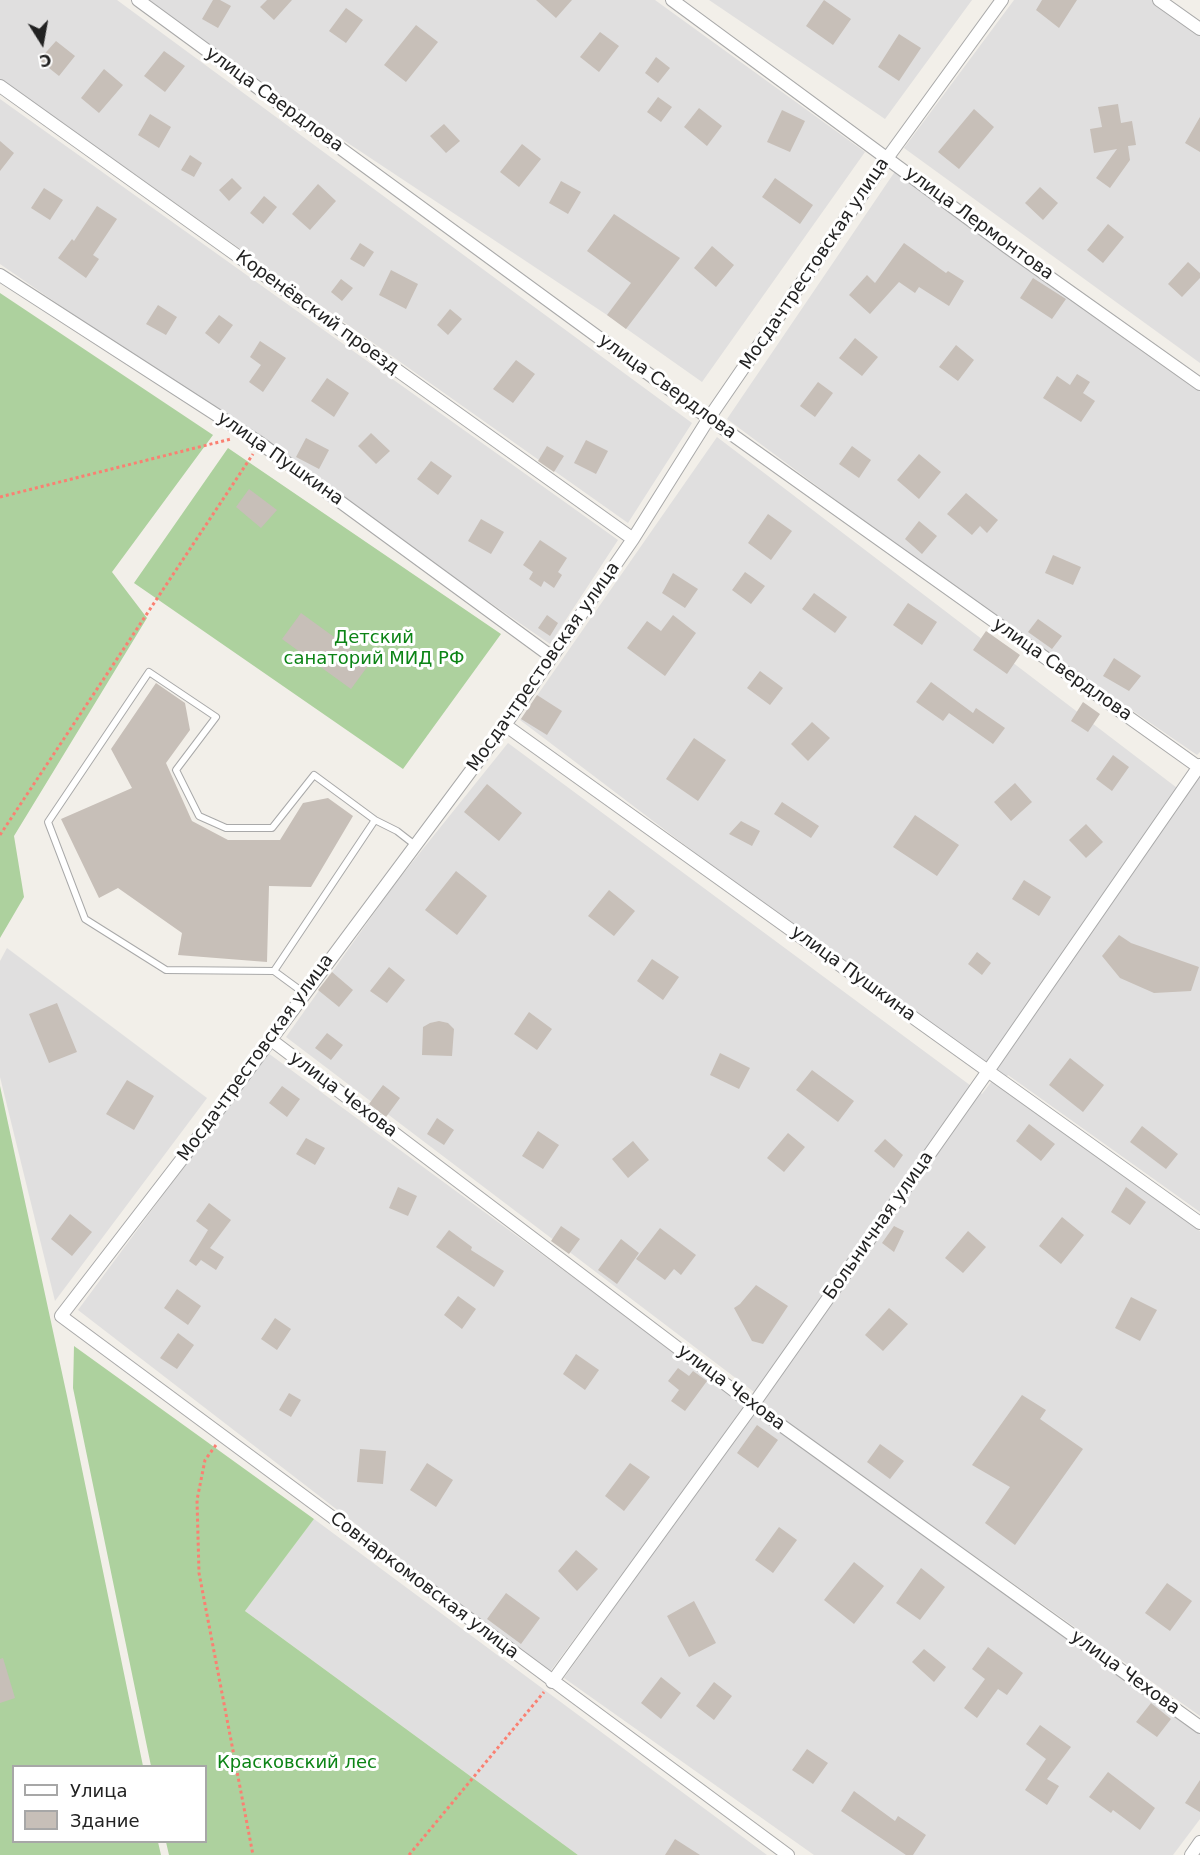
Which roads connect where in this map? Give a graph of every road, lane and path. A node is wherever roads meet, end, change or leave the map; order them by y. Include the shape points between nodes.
1 (138, 0) edge
2 (672, 0) edge
3 (1002, 0) edge
4 (1159, 0) edge
5 (1200, 28) edge
6 (0, 86) edge
7 (888, 158) junction
8 (0, 275) edge
9 (1200, 384) edge
10 (709, 418) junction
11 (248, 434) junction
12 (260, 443) junction
13 (0, 497) edge
14 (633, 539) junction
15 (552, 657) junction
16 (505, 724) junction
17 (1199, 767) edge
18 (375, 820) junction
19 (0, 835) edge
20 (415, 845) junction
21 (274, 971) junction
22 (304, 993) junction
23 (270, 1039) junction
24 (988, 1071) junction
25 (1200, 1223) edge
26 (61, 1316) joint
27 (753, 1405) junction
28 (222, 1436) junction
29 (552, 1682) junction
30 (1200, 1727) edge
31 (1200, 1842) edge
32 (253, 1855) edge
33 (409, 1855) edge
34 (788, 1855) edge
35 (1191, 1855) edge

1 - 10 street, улица Свердлова
2 - 7 street, улица Лермонтова
3 - 7 street, Мосдачтрестовская улица
4 - 5 street
6 - 14 street, Коренёвский проезд
7 - 9 street, улица Лермонтова
7 - 10 street, Мосдачтрестовская улица
8 - 11 street, улица Пушкина
10 - 14 street, Мосдачтрестовская улица
10 - 17 street, улица Свердлова
11 - 12 street, улица Пушкина
11 - 13 path
12 - 15 street, улица Пушкина
12 - 19 path
14 - 15 street, Мосдачтрестовская улица
15 - 16 street, Мосдачтрестовская улица
16 - 20 street, Мосдачтрестовская улица
16 - 24 street, улица Пушкина
17 - 24 street, Больничная улица
18 - 20 lane
18 - 21 lane
18 - 21 lane via 314,775 272,828 226,828 199,816 176,770 216,717 150,672 54,812 48,822 85,919 166,970
20 - 22 street, Мосдачтрестовская улица
21 - 22 lane
22 - 23 street, Мосдачтрестовская улица
23 - 26 street, Мосдачтрестовская улица
23 - 27 street, улица Чехова
24 - 25 street, улица Пушкина
24 - 27 street, Больничная улица
26 - 28 street, Совнаркомовская улица
27 - 29 street, Больничная улица
27 - 30 street, улица Чехова
28 - 29 street, Совнаркомовская улица
28 - 32 path via 205,1460 197,1500 199,1573
29 - 33 path
29 - 34 street, Совнаркомовская улица
31 - 35 street

